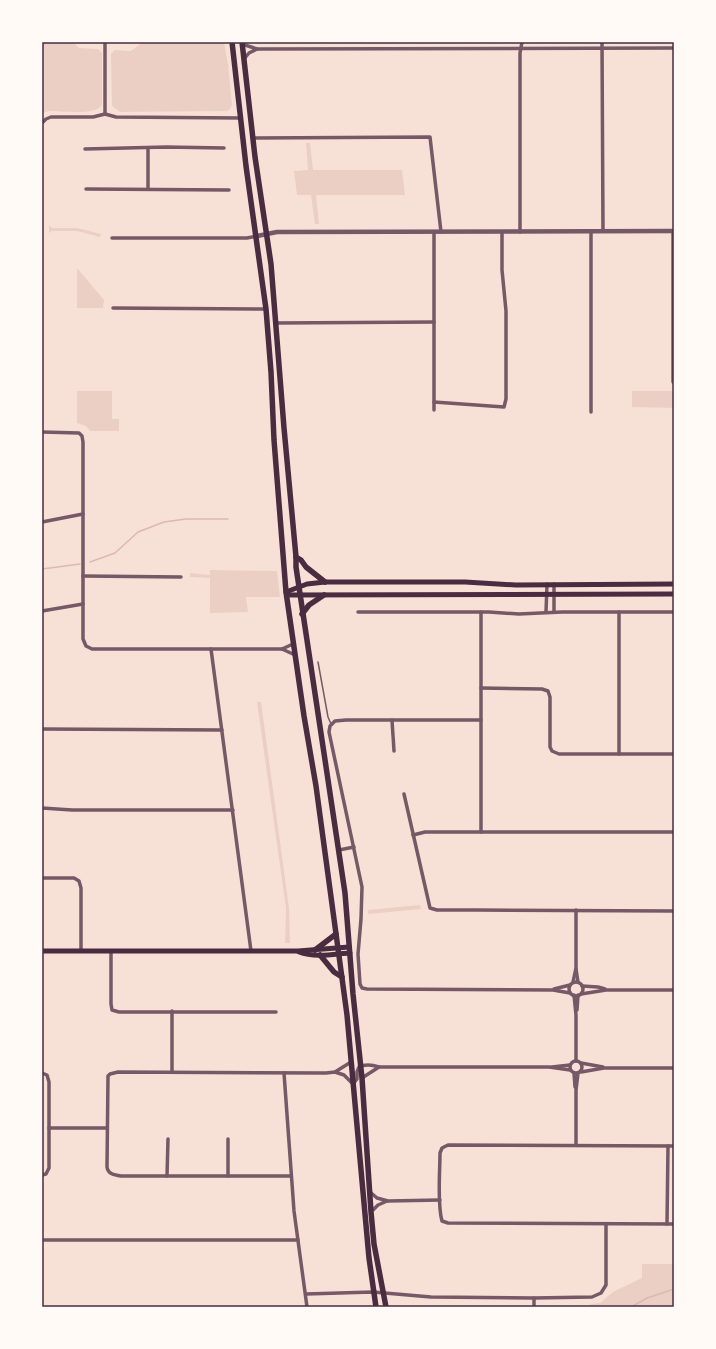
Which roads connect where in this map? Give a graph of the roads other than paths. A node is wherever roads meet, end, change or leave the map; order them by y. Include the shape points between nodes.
1 (232, 42) edge
2 (522, 42) edge
3 (602, 42) edge
4 (242, 43) edge
5 (105, 44) dead end
6 (521, 48) junction
7 (674, 48) edge
8 (256, 49) junction
9 (602, 49) junction
10 (244, 59) junction
11 (106, 114) junction
12 (241, 118) junction
13 (42, 123) edge
14 (253, 138) junction
15 (148, 148) junction
16 (224, 148) dead end
17 (85, 149) dead end
18 (86, 189) dead end
19 (148, 189) junction
20 (229, 190) dead end
21 (602, 231) junction
22 (434, 232) junction
23 (440, 232) junction
24 (502, 232) junction
25 (520, 232) junction
26 (591, 232) junction
27 (674, 232) edge
28 (267, 234) junction
29 (257, 236) junction
30 (112, 238) dead end
31 (113, 308) dead end
32 (266, 309) junction
33 (434, 322) junction
34 (276, 323) junction
35 (673, 382) dead end
36 (434, 402) junction
37 (434, 410) dead end
38 (591, 412) dead end
39 (42, 432) edge
40 (83, 514) junction
41 (42, 522) edge
42 (296, 557) junction
43 (83, 576) junction
44 (181, 577) dead end
45 (325, 582) junction
46 (546, 584) junction
47 (554, 584) junction
48 (674, 584) edge
49 (298, 587) junction
50 (286, 593) junction
51 (674, 594) edge
52 (299, 595) junction
53 (324, 595) junction
54 (546, 595) junction
55 (554, 595) junction
56 (83, 604) junction
57 (42, 611) edge
58 (358, 612) dead end
59 (481, 612) junction
60 (546, 612) junction
61 (554, 612) junction
62 (619, 612) junction
63 (674, 612) edge
64 (302, 614) junction
65 (293, 644) junction
66 (211, 649) junction
67 (282, 649) junction
68 (295, 654) junction
69 (318, 662) dead end
70 (481, 688) junction
71 (392, 720) junction
72 (481, 720) junction
73 (331, 724) junction
74 (42, 729) edge
75 (222, 730) junction
76 (394, 751) dead end
77 (619, 754) junction
78 (674, 754) edge
79 (404, 794) dead end
80 (42, 808) edge
81 (233, 810) junction
82 (481, 832) junction
83 (674, 832) edge
84 (413, 834) junction
85 (354, 848) junction
86 (339, 850) junction
87 (42, 878) edge
88 (576, 910) junction
89 (674, 910) edge
90 (336, 934) junction
91 (315, 950) junction
92 (350, 950) junction
93 (42, 951) edge
94 (81, 951) junction
95 (111, 951) junction
96 (251, 951) junction
97 (338, 951) junction
98 (298, 952) junction
99 (320, 955) junction
100 (576, 968) junction
101 (342, 977) junction
102 (578, 982) junction
103 (571, 984) junction
104 (582, 986) junction
105 (553, 990) junction
106 (606, 990) junction
107 (674, 990) edge
108 (576, 994) junction
109 (172, 1011) junction
110 (276, 1012) dead end
111 (576, 1061) junction
112 (351, 1062) junction
113 (581, 1064) junction
114 (570, 1065) junction
115 (361, 1066) junction
116 (379, 1067) junction
117 (549, 1067) junction
118 (604, 1068) junction
119 (674, 1068) edge
120 (570, 1070) junction
121 (42, 1072) edge
122 (172, 1072) junction
123 (335, 1072) junction
124 (284, 1073) junction
125 (578, 1073) junction
126 (362, 1078) junction
127 (353, 1084) junction
128 (49, 1128) junction
129 (107, 1128) junction
130 (168, 1139) dead end
131 (228, 1139) dead end
132 (576, 1145) junction
133 (668, 1146) junction
134 (674, 1146) edge
135 (42, 1175) edge
136 (167, 1176) junction
137 (228, 1176) junction
138 (291, 1176) junction
139 (369, 1192) junction
140 (440, 1200) junction
141 (388, 1201) junction
142 (371, 1212) junction
143 (606, 1224) junction
144 (668, 1224) junction
145 (674, 1224) edge
146 (42, 1240) edge
147 (298, 1240) junction
148 (373, 1292) junction
149 (383, 1293) junction
150 (306, 1294) junction
151 (534, 1298) junction
152 (307, 1307) edge
153 (376, 1307) edge
154 (386, 1307) edge
155 (534, 1307) edge

1 - 12 main road
2 - 6 street
3 - 9 street
4 - 8 street
4 - 10 main road
5 - 11 street
6 - 8 street
6 - 9 street
6 - 25 street
7 - 9 street
8 - 10 street
9 - 21 street
10 - 14 main road
11 - 12 street via 116,117
11 - 13 street via 93,117 51,117
12 - 29 main road
14 - 23 street via 430,137
14 - 28 main road
15 - 16 street
15 - 17 street
15 - 19 street
18 - 19 street
19 - 20 street
21 - 26 street
21 - 27 street
22 - 23 street
22 - 28 street
22 - 33 street
23 - 24 street
24 - 25 street
24 - 36 street via 506,311 504,407
25 - 26 street
26 - 38 street
27 - 35 street
28 - 29 street
28 - 34 main road
29 - 30 street
29 - 32 main road
31 - 32 street
32 - 50 main road
33 - 34 street
33 - 36 street
34 - 42 main road
36 - 37 street
39 - 40 street via 73,432 82,436
40 - 41 street
40 - 43 street
42 - 45 main road
42 - 49 main road
43 - 44 street
43 - 56 street
45 - 46 main road
45 - 49 main road via 312,582
46 - 47 main road
46 - 54 street
47 - 48 main road
47 - 55 street
49 - 50 main road
49 - 52 main road
50 - 52 main road
50 - 65 main road
51 - 55 main road
52 - 53 main road
52 - 64 main road
53 - 54 main road
53 - 64 main road via 309,605
54 - 55 main road
54 - 60 street
55 - 61 street
56 - 57 street
56 - 66 street via 83,639 86,646 92,649
58 - 59 street
59 - 60 street
59 - 70 street
60 - 61 street
61 - 62 street
62 - 63 street
62 - 77 street
64 - 86 main road
65 - 67 street
65 - 68 main road
66 - 67 street
66 - 75 street
67 - 68 street
68 - 90 main road
69 - 73 lane via 327,715
70 - 72 street
70 - 77 street via 548,691 552,752
71 - 72 street
71 - 73 street via 341,720
71 - 76 street
72 - 82 street
73 - 85 street via 329,732
74 - 75 street
75 - 81 street
77 - 78 street
79 - 84 street
80 - 81 street
81 - 96 street
82 - 83 street
82 - 84 street
84 - 88 street via 430,908
85 - 86 street
85 - 105 street via 362,891 358,963 359,982 362,988
86 - 92 main road via 347,903
87 - 94 street via 74,878 79,882
88 - 89 street
88 - 100 street
90 - 91 main road
90 - 97 main road
91 - 97 main road
91 - 98 main road
92 - 97 main road
92 - 115 main road
93 - 94 main road
94 - 95 main road
95 - 96 main road
95 - 109 street via 112,1010
96 - 98 main road
97 - 99 main road
97 - 101 main road
98 - 99 main road
99 - 101 main road via 334,972
100 - 102 street
100 - 103 street
101 - 112 main road
102 - 103 street
102 - 104 street
103 - 105 street
103 - 108 street
104 - 106 street
104 - 108 street via 583,990
105 - 108 street
106 - 107 street
106 - 108 street
108 - 111 street
109 - 110 street
109 - 122 street
111 - 113 street
111 - 114 street
112 - 123 street
112 - 127 main road
113 - 118 street
113 - 125 street via 582,1068
114 - 117 street
114 - 120 street
115 - 116 street
115 - 126 main road
115 - 127 street via 357,1070 357,1079
116 - 117 street
116 - 126 street
117 - 120 street
118 - 119 street
118 - 125 street
120 - 125 street
121 - 128 street via 47,1075 50,1082
122 - 124 street
122 - 129 street via 110,1074 107,1081
123 - 124 street
123 - 127 street via 344,1075
124 - 138 street
125 - 132 street
126 - 139 main road
127 - 148 main road
128 - 129 street
128 - 135 street via 49,1168 46,1174
129 - 136 street via 109,1172 121,1176
130 - 136 street
131 - 137 street
132 - 133 street
132 - 140 street via 448,1145 442,1148 440,1153
133 - 134 street
133 - 144 street
136 - 137 street
137 - 138 street
138 - 147 street
139 - 141 street
139 - 142 main road
140 - 141 street
140 - 143 street via 442,1221 448,1223
141 - 142 street via 378,1205
142 - 149 main road
143 - 144 street
143 - 151 street via 606,1285 601,1293 592,1297
144 - 145 street
146 - 147 street
147 - 150 street
148 - 149 street
148 - 150 street
148 - 153 main road
149 - 151 street via 431,1297
149 - 154 main road
150 - 152 street
151 - 155 street

